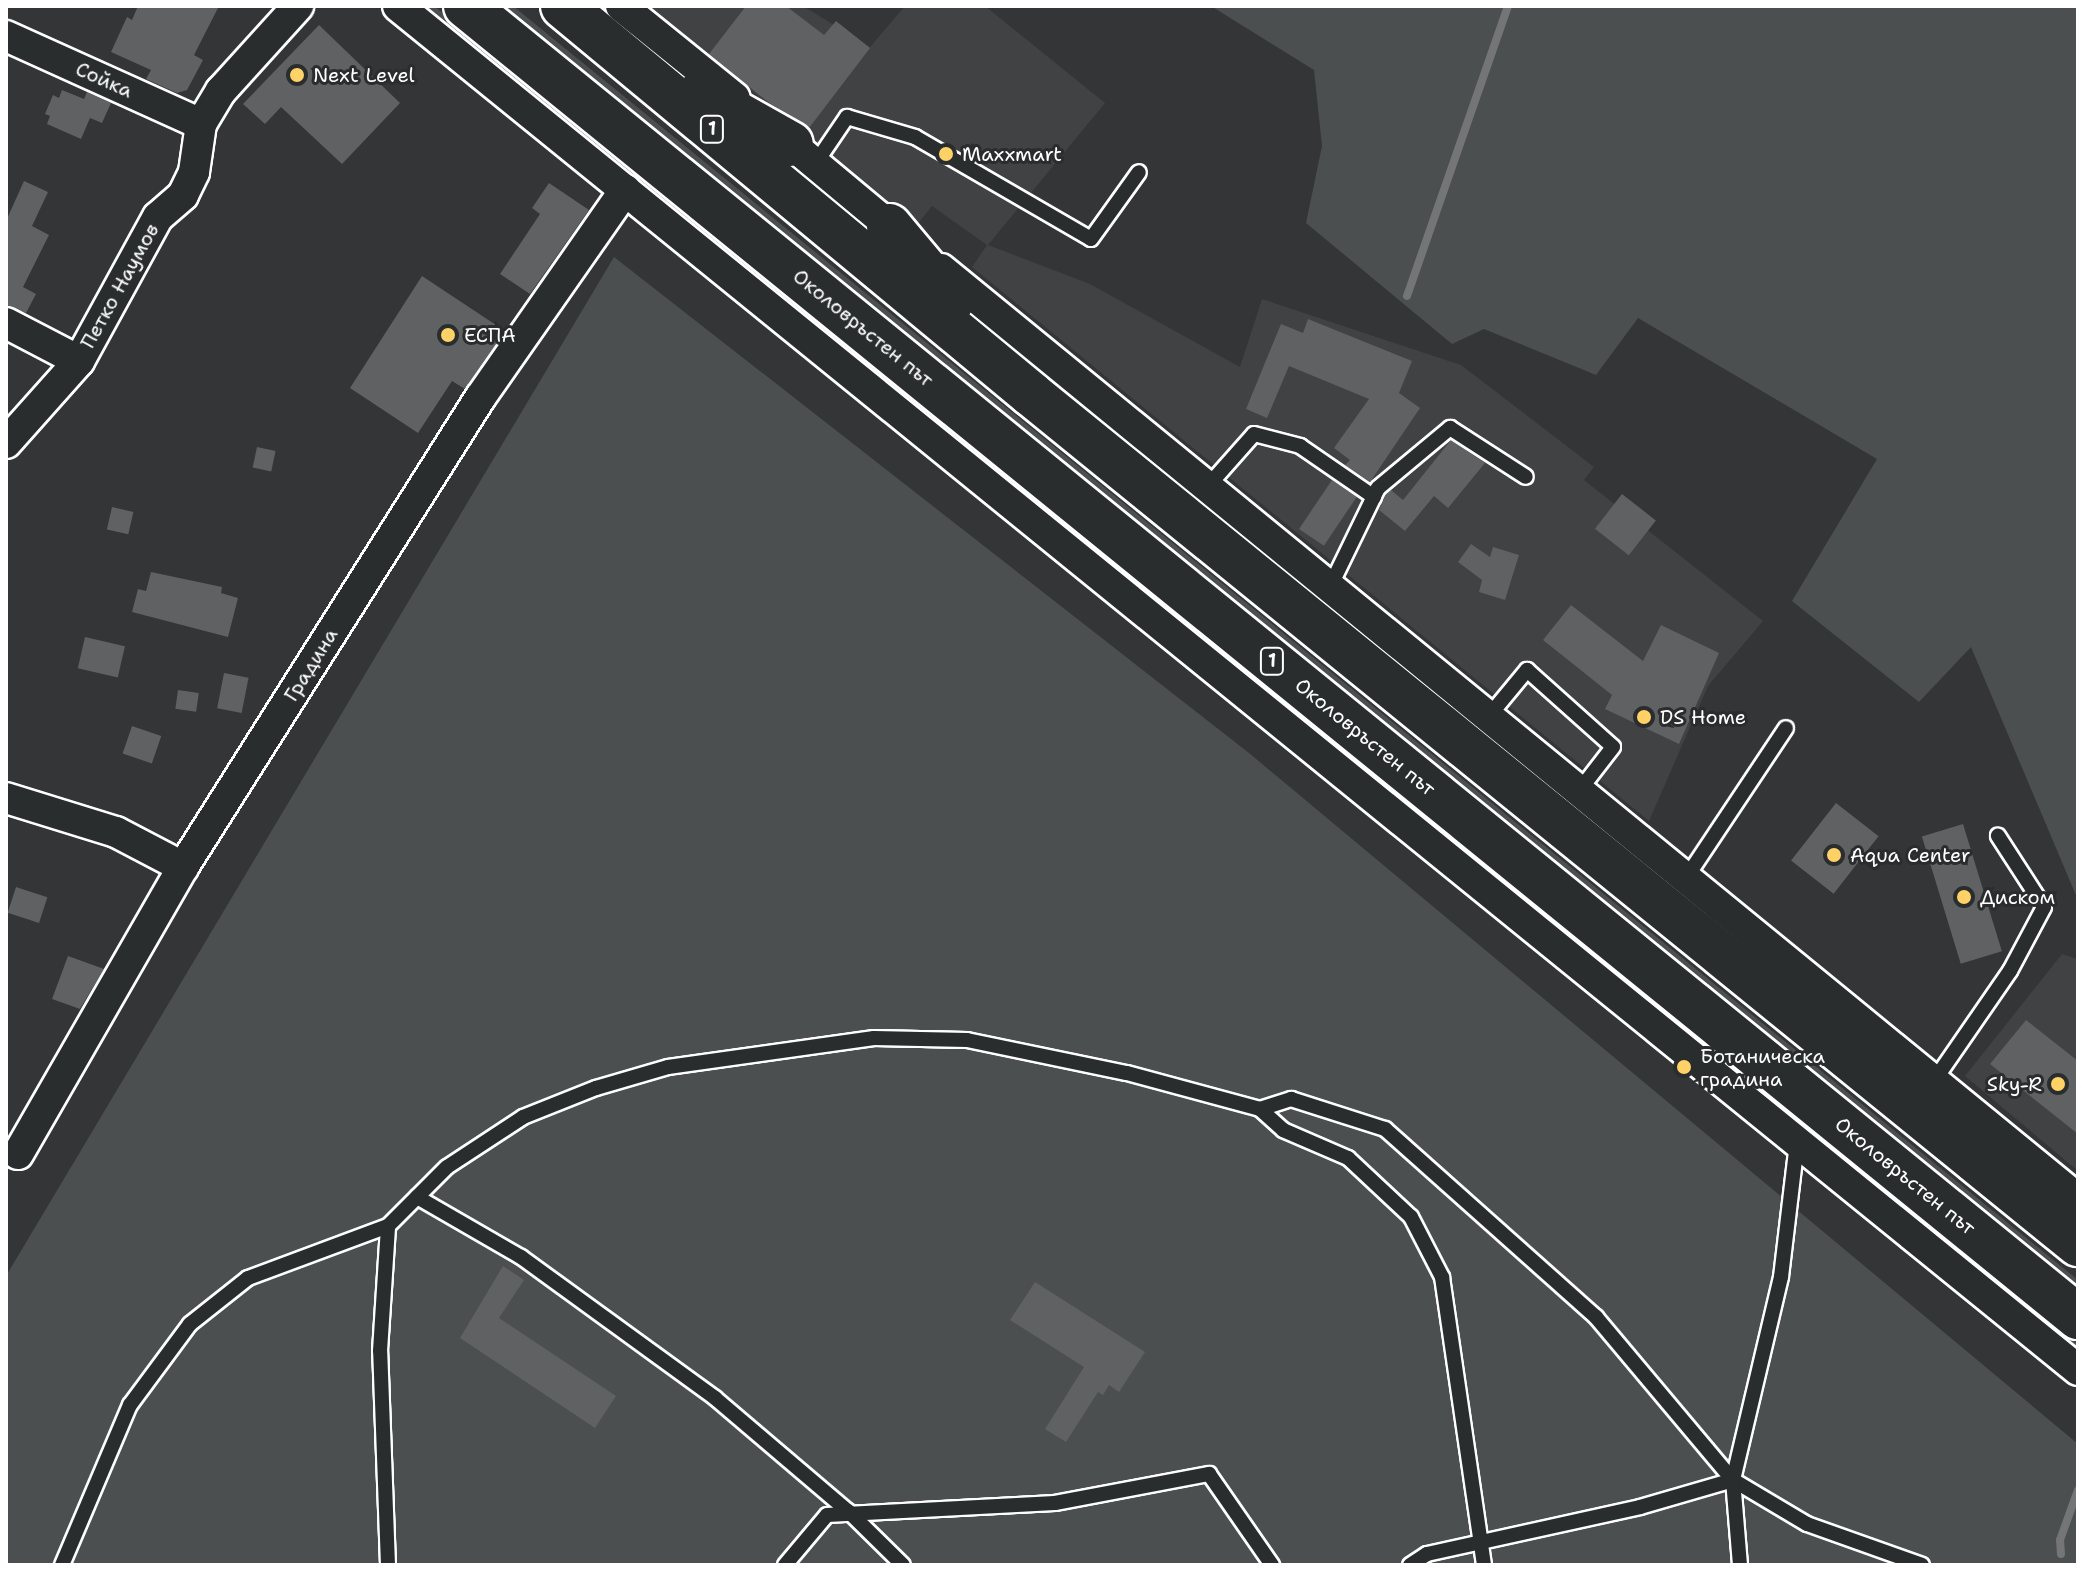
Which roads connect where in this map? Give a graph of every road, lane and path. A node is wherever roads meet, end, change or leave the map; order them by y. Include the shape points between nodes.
1 (298, 6) edge
2 (398, 6) edge
3 (466, 6) edge
4 (563, 6) edge
5 (613, 23) edge
6 (6, 36) edge
7 (201, 124) junction
8 (803, 154) junction
9 (1139, 172) dead end
10 (625, 190) junction
11 (889, 226) junction
12 (6, 323) edge
13 (79, 361) junction
14 (1031, 394) junction
15 (6, 443) edge
16 (1526, 477) dead end
17 (1208, 486) junction
18 (1374, 497) junction
19 (1330, 587) junction
20 (1489, 716) junction
21 (1786, 728) dead end
22 (1579, 791) junction
23 (6, 798) edge
24 (1998, 836) dead end
25 (183, 867) junction
26 (1686, 878) junction
27 (1934, 1081) junction
28 (1260, 1109) junction
29 (1797, 1142) junction
30 (18, 1154) dead end
31 (417, 1197) junction
32 (2078, 1199) edge
33 (388, 1226) junction
34 (2078, 1244) edge
35 (2078, 1317) edge
36 (2078, 1370) edge
37 (1733, 1480) junction
38 (848, 1511) junction
39 (1482, 1542) junction
40 (62, 1565) edge
41 (388, 1565) edge
42 (785, 1565) edge
43 (903, 1565) edge
44 (1272, 1565) edge
45 (1410, 1565) edge
46 (1484, 1565) edge
47 (1740, 1565) edge
48 (1922, 1565) edge

1 - 7 street, Петко Наумов via 221,91
2 - 10 street
3 - 35 highway, Околовръстен път / 1
4 - 5 highway, 1
5 - 8 highway
5 - 14 highway, 1
6 - 7 street, Сойка
7 - 13 street, Петко Наумов via 194,172 183,195 158,217
8 - 9 lane via 847,117 915,137 1091,239
8 - 11 street
10 - 25 street, Градина via 480,398
10 - 29 street
11 - 14 highway
11 - 17 street
12 - 13 street
13 - 15 street, Петко Наумов
14 - 34 highway, 1
16 - 18 lane via 1450,428
17 - 18 lane via 1254,434 1300,446
17 - 19 street
18 - 19 lane
19 - 20 street
20 - 22 street
20 - 22 lane via 1527,670 1613,747
21 - 26 lane
22 - 26 street
23 - 25 street via 116,832
24 - 27 lane via 2044,907 2010,971
25 - 30 street, Градина
26 - 27 street
27 - 32 street
28 - 31 lane via 1127,1073 967,1040 829,1042 668,1067 596,1088 523,1117 447,1167
28 - 37 lane via 1291,1099 1385,1129 1596,1317
28 - 39 lane via 1283,1130 1348,1158 1418,1229 1442,1277
29 - 36 street
29 - 37 lane via 1781,1277
31 - 33 lane
31 - 38 lane via 534,1266 715,1398
33 - 40 lane via 248,1278 190,1324 130,1405
33 - 41 lane via 380,1351
37 - 39 lane
37 - 47 lane
37 - 48 lane via 1807,1524
38 - 42 lane via 827,1515
38 - 43 lane
38 - 44 lane via 1055,1503 1209,1474
39 - 45 lane via 1427,1554
39 - 46 lane

